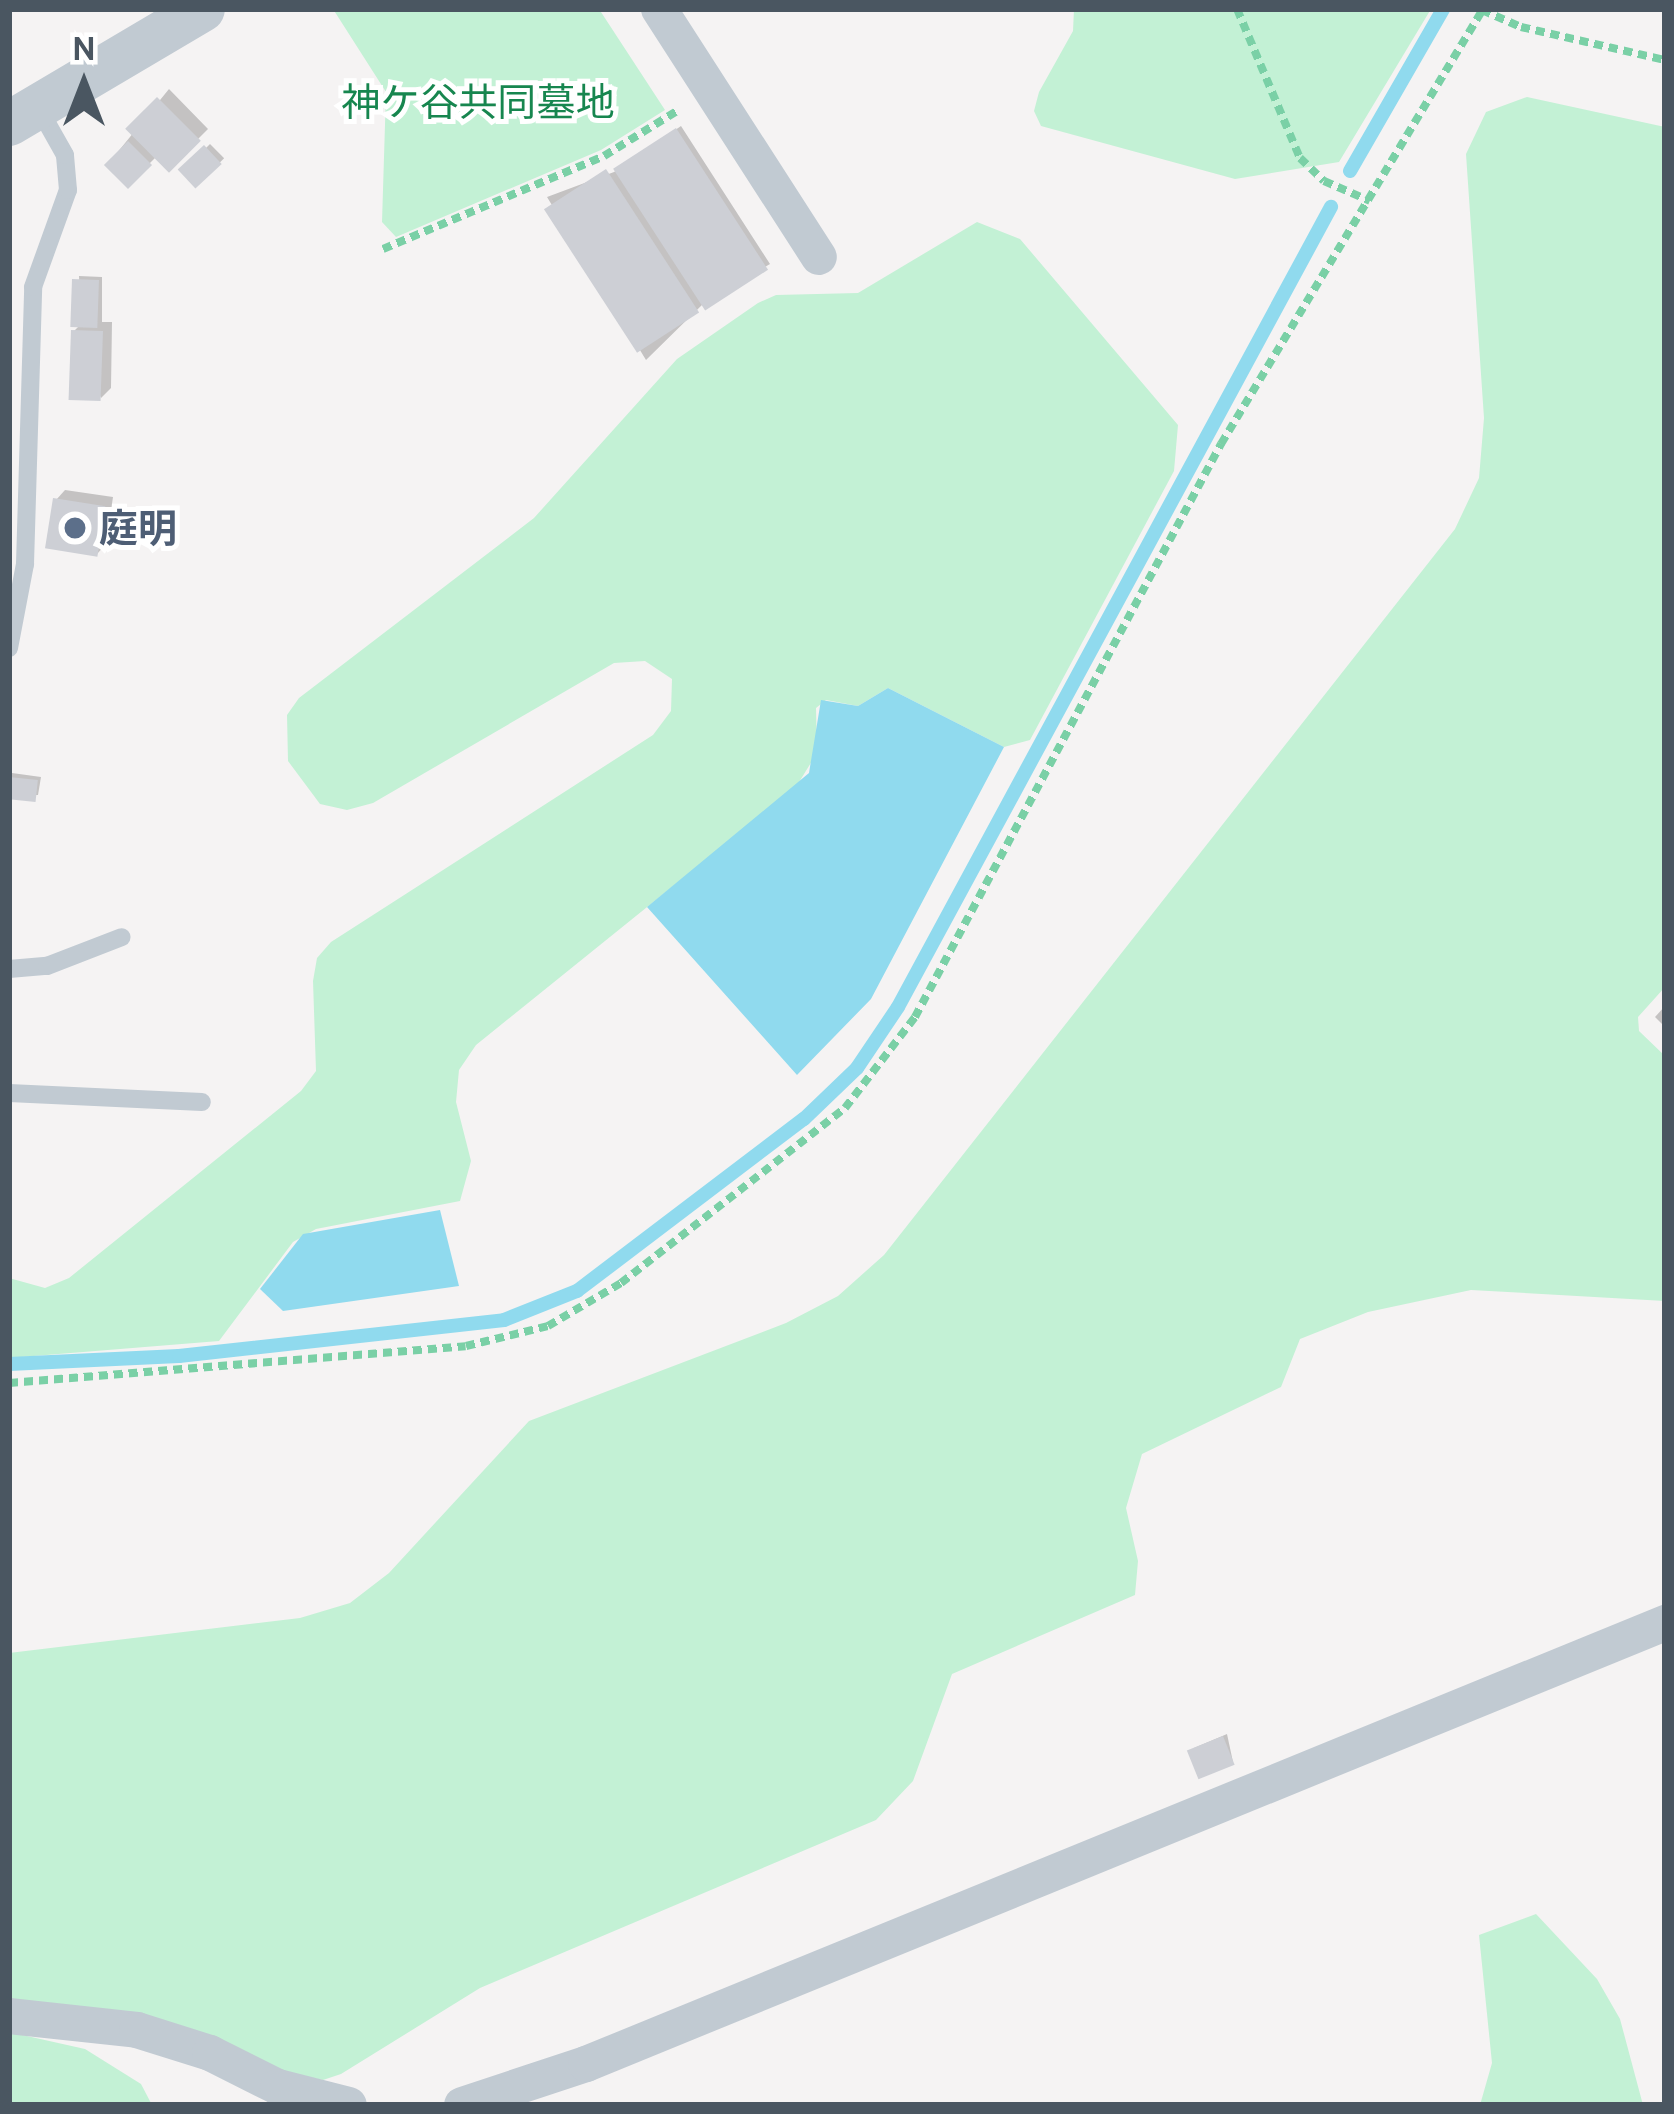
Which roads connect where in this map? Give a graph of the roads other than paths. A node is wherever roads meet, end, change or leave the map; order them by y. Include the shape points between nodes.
1 (202, 9) edge
2 (659, 9) edge
3 (24, 116) edge
4 (819, 256) dead end
5 (9, 647) edge
6 (122, 937) dead end
7 (9, 969) edge
8 (9, 1094) edge
9 (202, 1102) dead end
10 (1665, 1623) edge
11 (9, 2016) edge
12 (349, 2105) edge
13 (462, 2105) edge

1 - 3 street
2 - 4 street
3 - 5 lane via 65,155 68,190 33,287 25,564
6 - 7 lane via 47,966
8 - 9 lane
10 - 13 street via 586,2064
11 - 12 street via 137,2030 210,2053 278,2087

